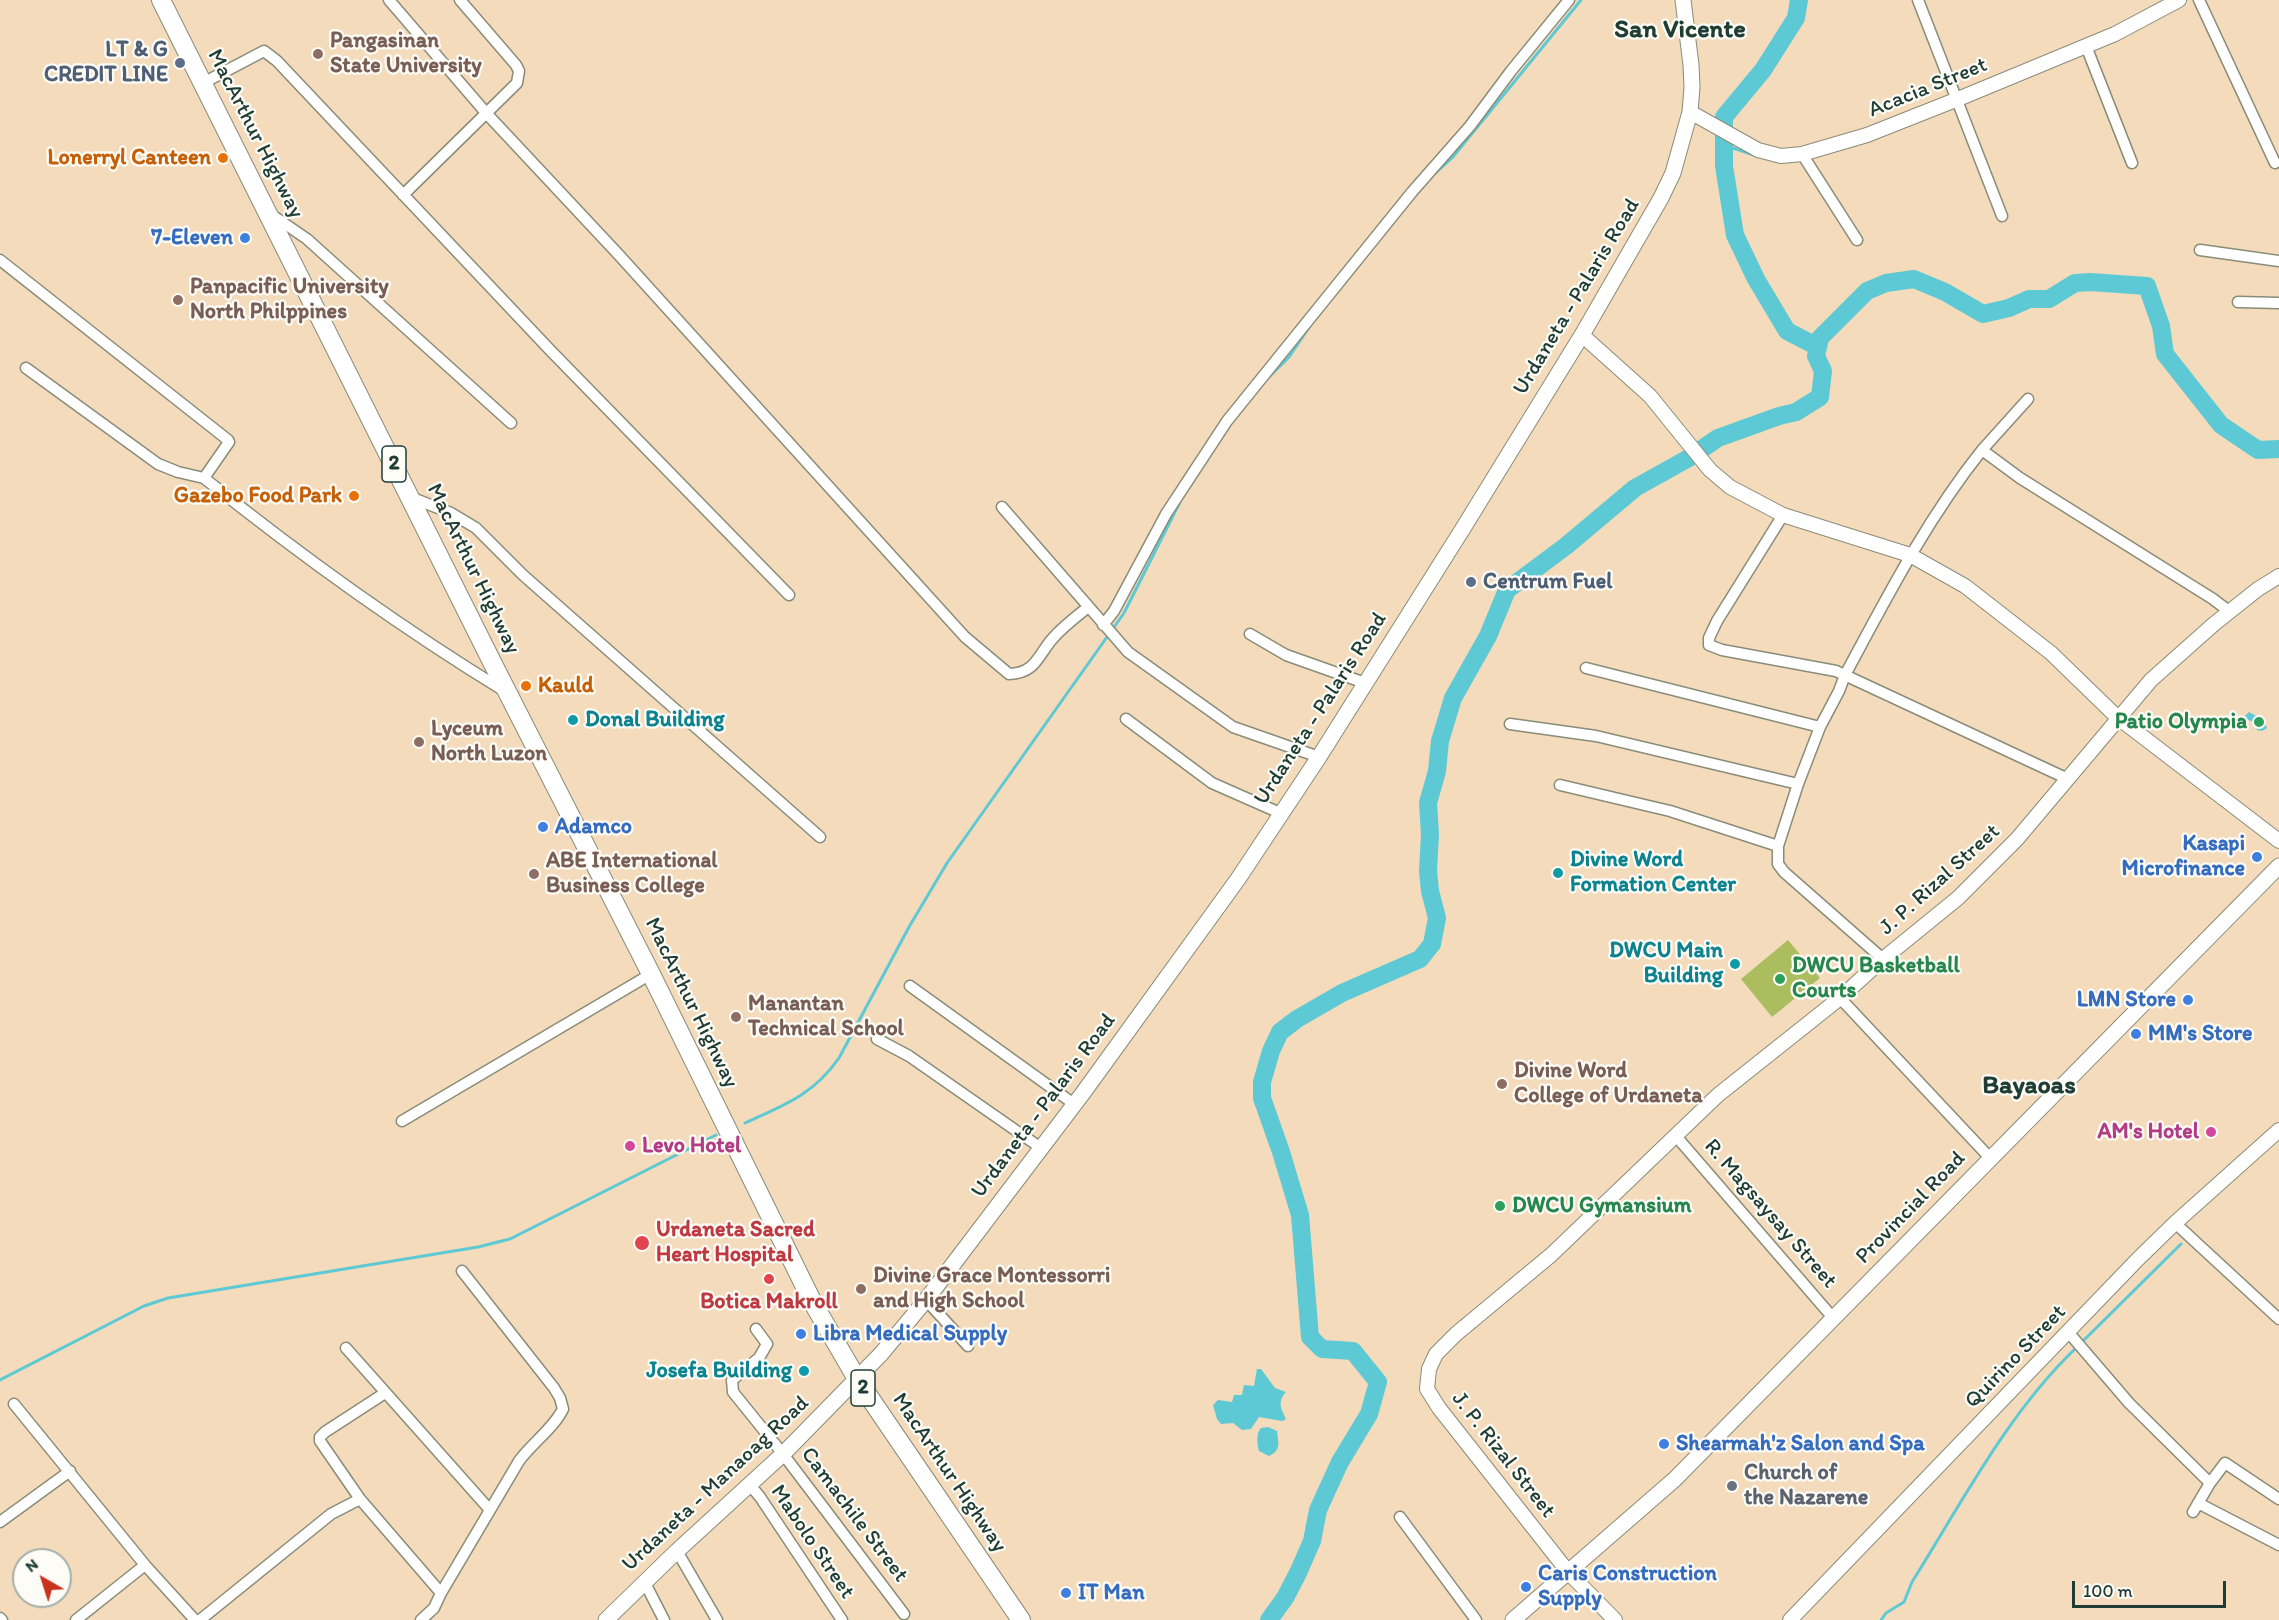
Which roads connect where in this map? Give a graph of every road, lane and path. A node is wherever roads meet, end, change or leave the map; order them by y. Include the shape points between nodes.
1 (161, 0) edge
2 (389, 0) edge
3 (460, 0) edge
4 (1569, 0) edge
5 (1683, 0) edge
6 (1918, 0) edge
7 (2178, 0) edge
8 (2199, 0) edge
9 (2086, 46) junction
10 (203, 83) junction
11 (1958, 99) junction
12 (1690, 112) junction
13 (487, 114) junction
14 (1802, 154) junction
15 (2132, 163) dead end
16 (2275, 163) dead end
17 (403, 195) junction
18 (266, 211) junction
19 (2002, 216) dead end
20 (1857, 240) dead end
21 (2199, 250) dead end
22 (0, 260) edge
23 (2279, 261) edge
24 (2238, 302) dead end
25 (2279, 303) edge
26 (1582, 335) junction
27 (26, 368) dead end
28 (2028, 399) dead end
29 (511, 423) dead end
30 (1982, 450) junction
31 (204, 478) junction
32 (410, 496) junction
33 (1002, 507) dead end
34 (1783, 515) junction
35 (1910, 555) junction
36 (2279, 576) edge
37 (789, 595) dead end
38 (1087, 608) junction
39 (2230, 612) junction
40 (1105, 627) junction
41 (1250, 634) dead end
42 (1586, 668) dead end
43 (1845, 675) junction
44 (1365, 683) junction
45 (508, 694) junction
46 (2117, 717) junction
47 (1126, 719) dead end
48 (1510, 724) dead end
49 (1820, 727) junction
50 (1319, 758) junction
51 (2068, 779) junction
52 (1798, 784) junction
53 (1560, 785) dead end
54 (1280, 813) junction
55 (820, 837) dead end
56 (2279, 842) edge
57 (1778, 846) junction
58 (2279, 866) edge
59 (1883, 958) junction
60 (651, 974) junction
61 (910, 986) dead end
62 (1840, 998) junction
63 (877, 1039) dead end
64 (1074, 1104) junction
65 (402, 1121) dead end
66 (2279, 1130) edge
67 (1675, 1135) junction
68 (1041, 1148) junction
69 (1991, 1159) junction
70 (2175, 1223) junction
71 (462, 1271) dead end
72 (926, 1300) junction
73 (2279, 1318) edge
74 (1834, 1319) junction
75 (756, 1329) dead end
76 (2069, 1334) junction
77 (968, 1346) dead end
78 (346, 1348) dead end
79 (857, 1379) junction
80 (385, 1393) junction
81 (14, 1404) dead end
82 (783, 1454) junction
83 (70, 1471) junction
84 (2210, 1483) junction
85 (750, 1485) junction
86 (360, 1499) junction
87 (2279, 1499) edge
88 (490, 1510) junction
89 (1400, 1517) dead end
90 (0, 1522) edge
91 (2279, 1545) edge
92 (677, 1551) junction
93 (145, 1565) junction
94 (1569, 1573) junction
95 (645, 1583) junction
96 (441, 1593) junction
97 (434, 1608) junction
98 (904, 1614) dead end
99 (76, 1620) edge
100 (195, 1620) edge
101 (200, 1620) edge
102 (421, 1620) edge
103 (438, 1620) edge
104 (606, 1620) edge
105 (664, 1620) edge
106 (717, 1620) edge
107 (842, 1620) edge
108 (1021, 1620) edge
109 (1476, 1620) edge
110 (1513, 1620) edge
111 (1615, 1620) edge
112 (1790, 1620) edge

1 - 10 main road, MacArthur Highway / 2
2 - 13 street
3 - 13 street via 519,71 517,82
4 - 40 street via 1227,421 1166,514
5 - 12 main road, Urdaneta - Palaris Road via 1691,65
6 - 11 street
7 - 9 street, Acacia Street
8 - 16 street
9 - 11 street, Acacia Street
9 - 15 street
10 - 17 street via 264,51
10 - 18 main road, MacArthur Highway / 2
11 - 14 street, Acacia Street via 1868,135
11 - 19 street
12 - 14 street, Acacia Street via 1758,150 1781,156
12 - 26 main road, Urdaneta - Palaris Road via 1673,172 1661,198
13 - 17 street
13 - 38 street via 965,637 1009,674 1022,674 1036,662 1053,637
14 - 20 street
17 - 37 street
18 - 29 street via 307,239
18 - 32 main road, MacArthur Highway / 2
21 - 23 street
22 - 31 street via 228,440
24 - 25 street
26 - 34 street via 1650,396 1710,470 1730,487
26 - 44 main road, Urdaneta - Palaris Road
27 - 31 street via 158,464
28 - 30 street
30 - 35 street via 1947,495
30 - 39 street
31 - 45 street via 352,592
32 - 45 main road, MacArthur Highway / 2
32 - 55 street via 476,528 523,575
33 - 38 street
34 - 35 street
34 - 43 street via 1717,621 1709,645 1722,651
35 - 43 street
35 - 46 street via 1987,602 2050,653
36 - 39 street, J. P. Rizal Street
38 - 40 street
39 - 46 street, J. P. Rizal Street via 2151,680
40 - 50 street via 1121,645 1233,727
41 - 44 street via 1286,655
42 - 49 street
43 - 49 street
43 - 51 street
44 - 50 main road, Urdaneta - Palaris Road
45 - 60 main road, MacArthur Highway / 2
46 - 51 street, J. P. Rizal Street
46 - 56 street
47 - 54 street via 1212,783
48 - 52 street via 1596,736
49 - 52 street
50 - 54 main road, Urdaneta - Palaris Road
51 - 59 street, J. P. Rizal Street via 2017,839 1958,898
52 - 57 street
53 - 57 street via 1660,808
54 - 64 main road, Urdaneta - Palaris Road via 1179,963
57 - 59 street via 1778,864 1784,872
58 - 69 main road, Provincial Road
59 - 62 street, J. P. Rizal Street
60 - 65 street
60 - 79 main road, MacArthur Highway / 2 via 813,1303
61 - 64 street
62 - 67 street, J. P. Rizal Street via 1726,1088
62 - 69 street
63 - 68 street via 916,1060
64 - 68 main road, Urdaneta - Palaris Road
66 - 70 street, Quirino Street
67 - 74 street, R. Magsaysay Street
67 - 94 street, J. P. Rizal Street via 1551,1255 1456,1334 1436,1354 1429,1369 1427,1389 1439,1408
68 - 72 main road, Urdaneta - Palaris Road
69 - 74 main road, Provincial Road
70 - 73 street
70 - 76 street, Quirino Street
71 - 88 street via 554,1388 563,1405 556,1420 519,1461
72 - 77 street
72 - 79 main road, Urdaneta - Palaris Road
74 - 94 main road, Provincial Road via 1675,1479
75 - 82 street, Camachile Street via 767,1344 765,1352 732,1380 731,1387
76 - 84 street via 2129,1403
76 - 112 street, Quirino Street
78 - 80 street
79 - 82 main road, Urdaneta - Manaoag Road
79 - 108 main road, MacArthur Highway / 2
80 - 86 street via 320,1437
80 - 88 street
81 - 83 street
82 - 85 main road, Urdaneta - Manaoag Road
82 - 98 street, Camachile Street
83 - 90 street
83 - 93 street
84 - 87 street via 2225,1463
84 - 91 street via 2196,1507
85 - 92 main road, Urdaneta - Manaoag Road
85 - 107 street, Mabolo Street
86 - 96 street
86 - 101 street via 331,1514
88 - 96 street
89 - 109 street
92 - 95 main road, Urdaneta - Manaoag Road
92 - 106 street
93 - 99 street
93 - 100 street
94 - 110 main road, Provincial Road
94 - 111 street, J. P. Rizal Street
95 - 104 main road, Urdaneta - Manaoag Road
95 - 105 street
96 - 97 street
97 - 102 street
97 - 103 street

